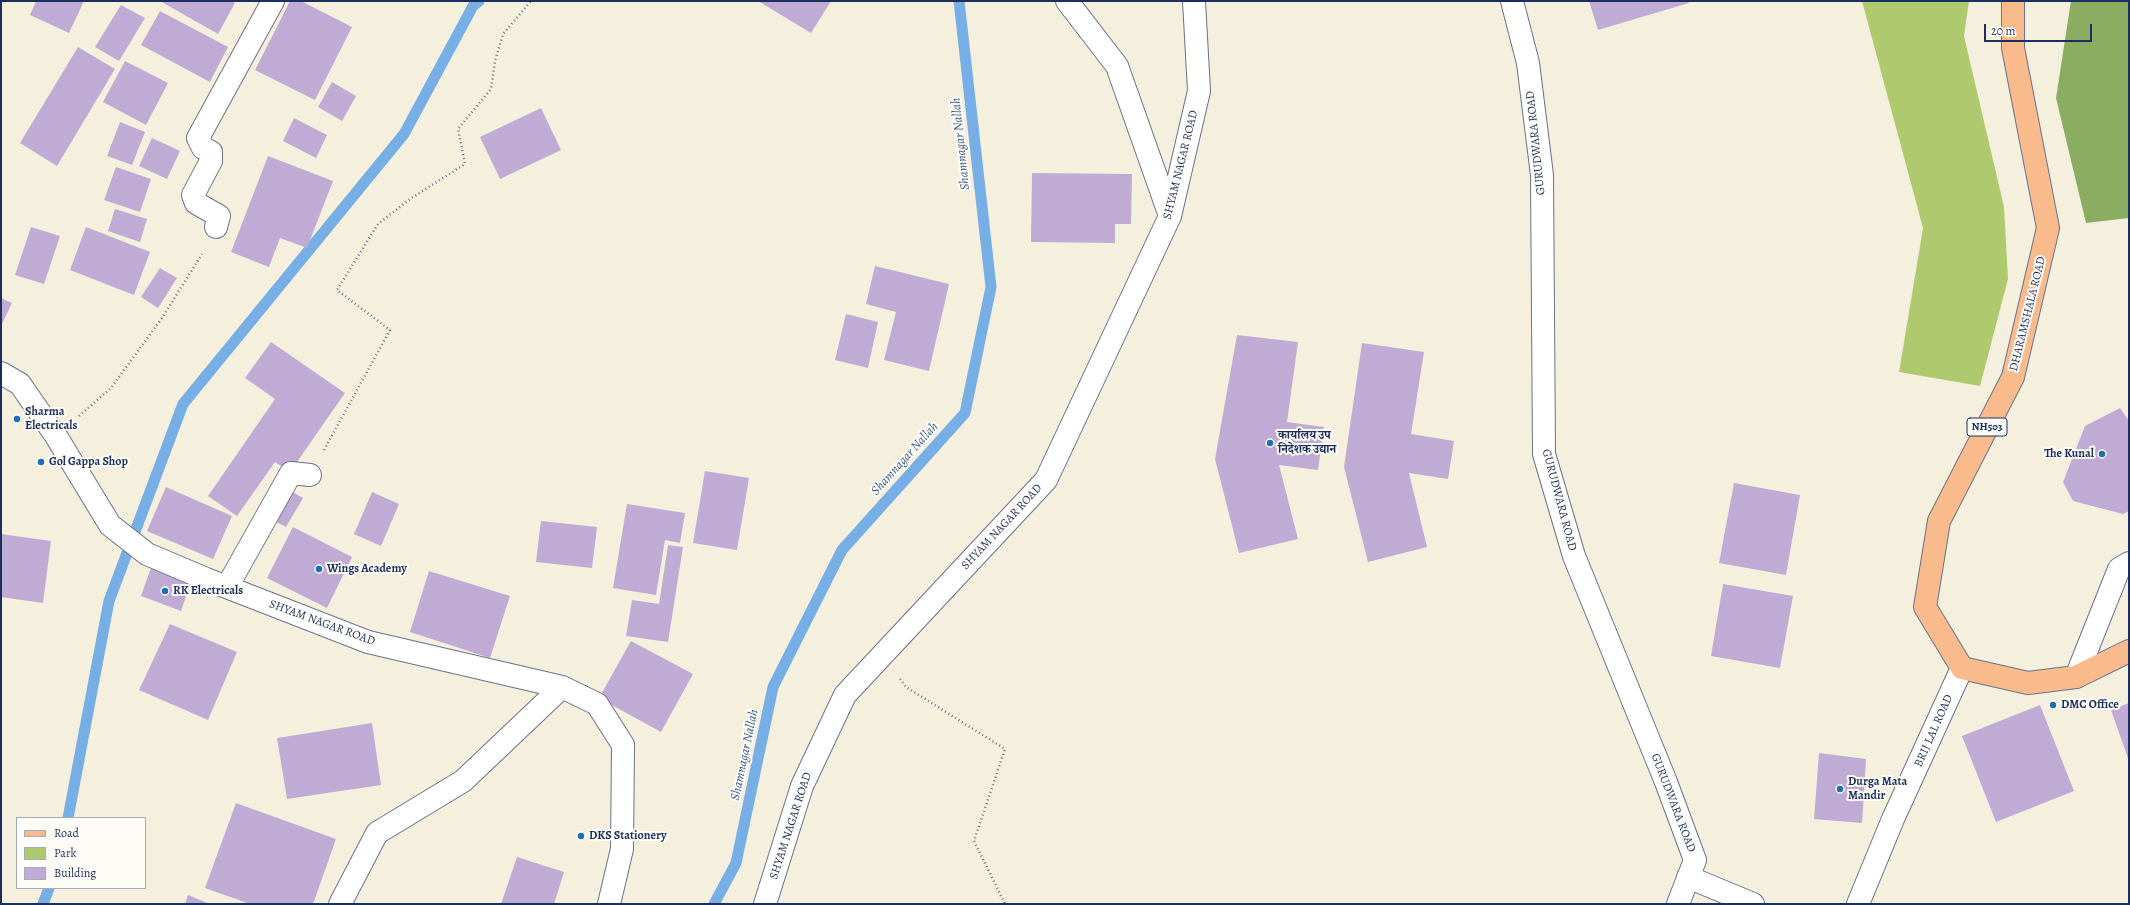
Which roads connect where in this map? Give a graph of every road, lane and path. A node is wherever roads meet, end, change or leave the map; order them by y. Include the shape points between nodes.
1 (273, 1) edge
2 (531, 1) edge
3 (1067, 1) edge
4 (1194, 1) edge
5 (1512, 1) edge
6 (2013, 1) edge
7 (1170, 216) junction
8 (216, 227) joint
9 (1, 373) edge
10 (56, 436) junction
11 (310, 475) joint
12 (2129, 563) edge
13 (227, 587) junction
14 (2129, 652) edge
15 (883, 654) junction
16 (1962, 668) junction
17 (2076, 677) junction
18 (562, 687) junction
19 (1688, 877) junction
20 (340, 904) edge
21 (609, 904) edge
22 (765, 904) edge
23 (1005, 904) edge
24 (1678, 904) edge
25 (1753, 904) edge
26 (1858, 904) edge

1 - 8 street via 198,138 203,148 211,152 211,161 193,195 196,203 219,216
2 - 11 path via 503,34 495,61 491,89 458,129 465,164 410,199 378,224 337,290 390,330
3 - 7 street via 1117,66
4 - 7 street, SHYAM NAGAR ROAD via 1199,91
5 - 19 street, GURUDWARA ROAD via 1528,63 1542,174 1544,454 1574,556 1695,860
6 - 16 main road, DHARAMSHALA ROAD / NH503 via 2013,48 2048,228 2013,377 1939,521 1925,607
7 - 15 street, SHYAM NAGAR ROAD via 1046,480
8 - 10 path via 198,262 162,318 111,388
9 - 10 street, SHYAM NAGAR ROAD via 20,384
10 - 13 street, SHYAM NAGAR ROAD via 110,525 148,554
11 - 13 street via 291,473
12 - 17 street via 2119,569
13 - 18 street, SHYAM NAGAR ROAD via 368,642
14 - 17 main road
15 - 22 street, SHYAM NAGAR ROAD via 845,695 802,786
15 - 23 path via 906,687 1005,749 974,840
16 - 17 main road via 2028,683
16 - 26 street, BRIJ LAL ROAD via 1893,819
18 - 20 street via 463,782 377,833
18 - 21 street, SHYAM NAGAR ROAD via 597,704 623,744 622,849
19 - 24 street, GURUDWARA ROAD
19 - 25 street

